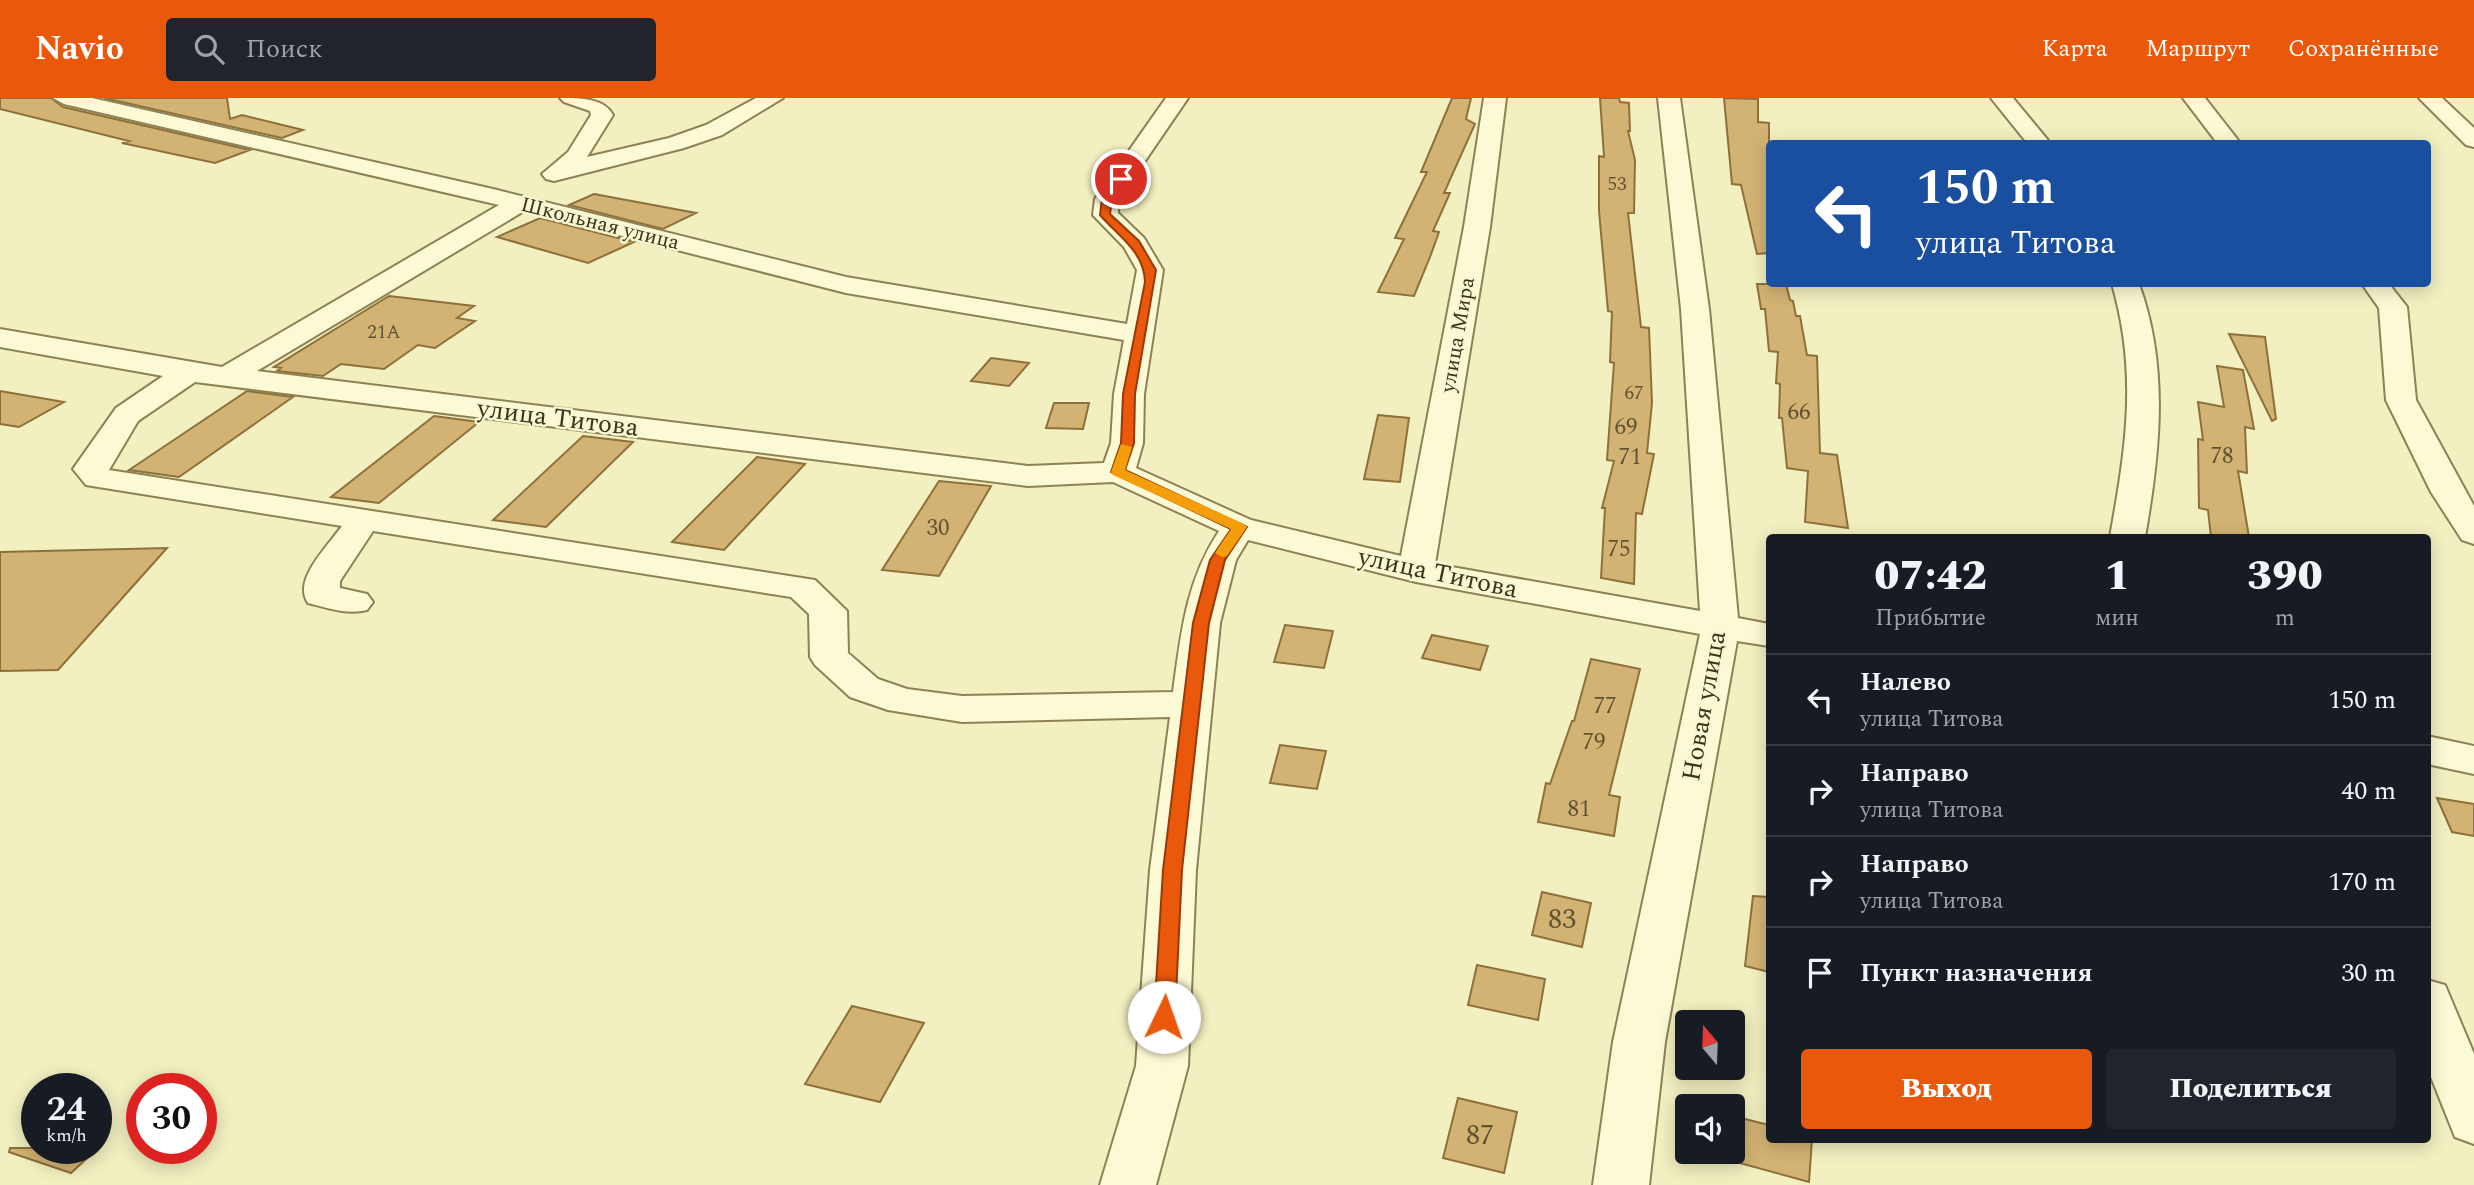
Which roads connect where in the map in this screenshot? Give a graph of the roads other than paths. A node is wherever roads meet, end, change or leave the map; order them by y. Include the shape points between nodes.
1 (64, 98) edge
2 (571, 98) edge
3 (772, 98) edge
4 (1177, 98) edge
5 (1495, 98) edge
6 (1669, 98) edge
7 (2002, 98) edge
8 (2194, 98) edge
9 (2430, 98) edge
10 (2037, 140) edge
11 (2227, 140) edge
12 (2474, 140) edge
13 (564, 170) junction
14 (505, 200) junction
15 (2127, 287) edge
16 (2377, 287) edge
17 (1138, 334) junction
18 (0, 338) edge
19 (189, 372) junction
20 (226, 377) junction
21 (1118, 472) junction
22 (365, 518) junction
23 (1239, 527) junction
24 (2474, 533) edge
25 (2128, 534) edge
26 (1416, 571) junction
27 (354, 603) dead end
28 (1720, 628) junction
29 (1766, 635) edge
30 (1190, 704) junction
31 (2431, 751) edge
32 (2474, 760) edge
33 (2431, 1009) edge
34 (2474, 1121) edge
35 (1128, 1185) edge
36 (1620, 1185) edge

1 - 14 street, Школьная улица
2 - 13 street via 599,107 602,115
3 - 13 street via 714,130 676,144
4 - 17 street via 1107,199 1105,215 1135,243 1150,270
5 - 26 street, улица Мира via 1475,240
6 - 28 street, Новая улица via 1695,309
7 - 10 street
8 - 11 street
9 - 12 street
13 - 14 street
14 - 17 street, Школьная улица via 846,285
14 - 20 street
15 - 25 street via 2146,367 2145,431
16 - 24 street via 2393,307 2401,400
17 - 21 street via 1127,443
18 - 19 street, улица Титова
19 - 20 street, улица Титова
19 - 22 street via 127,415 90,469 98,478
20 - 21 street, улица Титова via 1028,476
21 - 23 street, улица Титова
22 - 27 street via 322,581 321,595
22 - 30 street via 802,588 828,611 829,657 864,688 902,701 962,709
23 - 26 street, улица Титова
23 - 30 street via 1218,560 1201,623
26 - 28 street, улица Титова
28 - 29 street, улица Титова
28 - 36 street, Новая улица via 1639,1042
30 - 35 street via 1172,870 1162,1066
31 - 32 street
33 - 34 street

